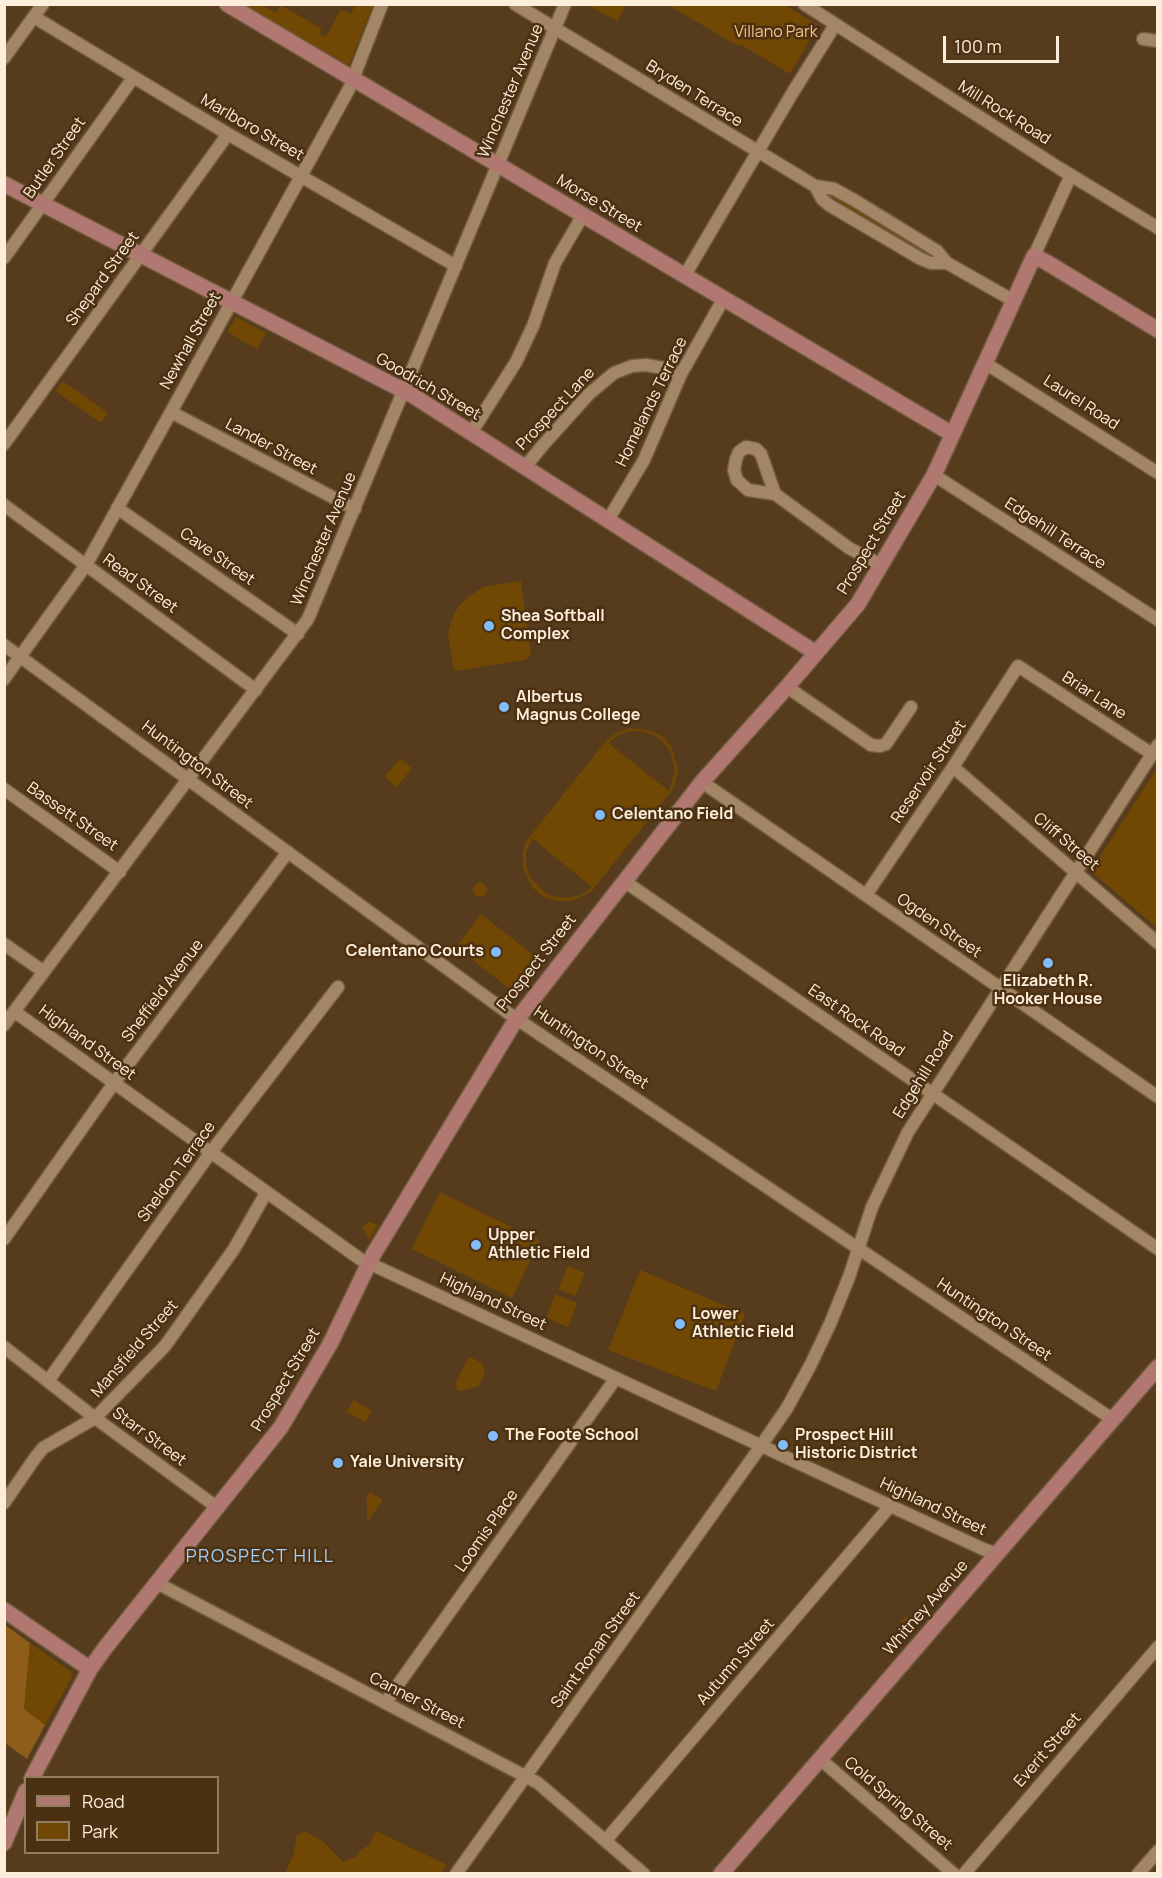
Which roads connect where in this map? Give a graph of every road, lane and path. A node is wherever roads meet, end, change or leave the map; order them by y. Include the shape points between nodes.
1 (43, 4) edge
2 (228, 4) edge
3 (382, 4) edge
4 (515, 4) edge
5 (565, 4) edge
6 (804, 4) edge
7 (34, 17) junction
8 (835, 25) junction
9 (555, 28) junction
10 (1143, 39) dead end
11 (1158, 41) edge
12 (4, 58) edge
13 (133, 78) junction
14 (353, 79) junction
15 (228, 134) junction
16 (758, 152) junction
17 (498, 165) junction
18 (1071, 175) junction
19 (301, 176) junction
20 (4, 184) edge
21 (43, 204) junction
22 (583, 215) junction
23 (1158, 228) edge
24 (140, 255) junction
25 (1034, 256) junction
26 (4, 258) edge
27 (456, 266) junction
28 (685, 275) junction
29 (724, 298) junction
30 (1014, 301) junction
31 (232, 302) junction
32 (1158, 330) edge
33 (985, 363) junction
34 (681, 374) junction
35 (404, 391) junction
36 (171, 412) junction
37 (471, 433) junction
38 (952, 434) junction
39 (4, 444) edge
40 (525, 467) junction
41 (1158, 473) edge
42 (934, 475) junction
43 (775, 494) dead end
44 (4, 505) edge
45 (117, 508) junction
46 (355, 509) junction
47 (608, 520) junction
48 (86, 565) junction
49 (881, 565) junction
50 (1158, 620) edge
51 (298, 634) junction
52 (4, 645) edge
53 (816, 653) junction
54 (20, 657) junction
55 (1018, 666) joint
56 (4, 679) edge
57 (787, 687) junction
58 (256, 690) junction
59 (911, 707) dead end
60 (1155, 749) edge
61 (953, 767) junction
62 (189, 779) junction
63 (702, 783) junction
64 (4, 789) edge
65 (288, 852) junction
66 (120, 872) junction
67 (1075, 872) junction
68 (624, 881) junction
69 (866, 895) junction
70 (1158, 943) edge
71 (4, 944) edge
72 (44, 972) junction
73 (338, 987) dead end
74 (1000, 988) junction
75 (15, 1012) junction
76 (517, 1019) junction
77 (4, 1025) edge
78 (114, 1083) junction
79 (932, 1093) junction
80 (1158, 1096) edge
81 (211, 1152) junction
82 (266, 1193) junction
83 (4, 1239) edge
84 (858, 1248) junction
85 (1158, 1249) edge
86 (369, 1263) junction
87 (4, 1347) edge
88 (1158, 1367) edge
89 (616, 1378) junction
90 (48, 1381) junction
91 (95, 1418) junction
92 (1112, 1419) junction
93 (762, 1445) junction
94 (4, 1503) edge
95 (891, 1505) junction
96 (218, 1508) junction
97 (997, 1554) junction
98 (158, 1583) junction
99 (4, 1611) edge
100 (1158, 1647) edge
101 (90, 1669) junction
102 (385, 1703) junction
103 (820, 1759) junction
104 (33, 1776) edge
105 (525, 1776) junction
106 (24, 1796) edge
107 (606, 1840) junction
108 (4, 1843) edge
109 (1158, 1851) edge
110 (456, 1874) edge
111 (644, 1874) edge
112 (721, 1874) edge
113 (954, 1874) edge
114 (964, 1874) edge
115 (1138, 1874) edge

1 - 7 street
2 - 14 main road, Morse Street
3 - 14 street, Newhall Street
4 - 9 street, Bryden Terrace
5 - 9 street, Winchester Avenue
6 - 8 street, Mill Rock Road
7 - 12 street
7 - 13 street, Marlboro Street
8 - 16 street
8 - 18 street, Mill Rock Road
9 - 16 street, Bryden Terrace
9 - 17 street, Winchester Avenue
10 - 11 street
13 - 15 street, Marlboro Street
13 - 21 street, Butler Street
14 - 17 main road, Morse Street
14 - 19 street, Newhall Street
15 - 19 street, Marlboro Street
15 - 24 street, Shepard Street
16 - 28 street
16 - 30 street, Bryden Terrace via 815,186 829,205 921,259 947,263
17 - 22 main road, Morse Street
17 - 27 street, Winchester Avenue
18 - 23 street, Mill Rock Road
18 - 25 street, Prospect Street
19 - 27 street, Marlboro Street
19 - 31 street, Newhall Street
20 - 21 main road, Goodrich Street
21 - 24 main road, Goodrich Street
21 - 26 street, Butler Street
22 - 28 main road, Morse Street
22 - 37 street via 555,263 516,362
24 - 31 main road, Goodrich Street
24 - 39 street, Shepard Street
25 - 30 main road, Prospect Street
25 - 32 main road
27 - 35 street, Winchester Avenue
28 - 29 main road, Morse Street
29 - 34 street, Homelands Terrace
29 - 38 main road, Morse Street
30 - 33 main road, Prospect Street
31 - 35 main road, Goodrich Street
31 - 36 street, Newhall Street
33 - 38 main road, Prospect Street
33 - 41 street, Laurel Road
34 - 40 street, Prospect Lane via 646,365 620,370 589,394
34 - 47 street, Homelands Terrace via 644,460
35 - 37 main road, Goodrich Street
35 - 46 street, Winchester Avenue
36 - 45 street, Newhall Street
36 - 46 street, Lander Street
37 - 40 main road, Goodrich Street
38 - 42 main road, Prospect Street
40 - 47 main road, Goodrich Street
42 - 49 main road, Prospect Street
42 - 50 street, Edgehill Terrace
43 - 49 street via 849,548
44 - 48 street, Read Street
45 - 48 street, Newhall Street
45 - 51 street, Cave Street
46 - 51 street, Winchester Avenue via 316,603
47 - 53 main road, Goodrich Street
48 - 54 street, Newhall Street
48 - 58 street, Read Street
49 - 53 main road, Prospect Street via 858,604
51 - 58 street, Winchester Avenue
52 - 54 street, Huntington Street
53 - 57 main road, Prospect Street
54 - 56 street, Newhall Street
54 - 62 street, Huntington Street
55 - 60 street, Briar Lane
55 - 61 street, Reservoir Street
57 - 59 street via 871,745 886,744
57 - 63 main road, Prospect Street
58 - 62 street, Winchester Avenue
60 - 67 street, Edgehill Road
61 - 67 street, Cliff Street
61 - 69 street, Reservoir Street
62 - 65 street, Huntington Street
62 - 66 street, Winchester Avenue
63 - 68 main road, Prospect Street
63 - 69 street, Ogden Street
64 - 66 street, Bassett Street
65 - 76 street, Huntington Street
65 - 78 street, Sheffield Avenue
66 - 72 street, Winchester Avenue
67 - 70 street, Cliff Street
67 - 74 street, Edgehill Road
68 - 76 main road, Prospect Street
68 - 79 street, East Rock Road
69 - 74 street, Ogden Street
71 - 72 street
72 - 75 street, Winchester Avenue
73 - 81 street, Sheldon Terrace
74 - 79 street, Edgehill Road
74 - 80 street, Ogden Street
75 - 77 street, Winchester Avenue
75 - 78 street, Highland Street
76 - 84 street, Huntington Street
76 - 86 main road, Prospect Street
78 - 81 street, Highland Street
78 - 83 street, Sheffield Avenue
79 - 84 street, Edgehill Road via 887,1172
79 - 85 street, East Rock Road
81 - 82 street, Highland Street
81 - 90 street, Sheldon Terrace
82 - 86 street, Highland Street
82 - 91 street, Mansfield Street via 234,1249 177,1331
84 - 92 street, Huntington Street
84 - 93 street, Edgehill Road via 818,1350
86 - 89 street, Highland Street
86 - 96 main road, Prospect Street via 330,1344 290,1412
87 - 90 street, Starr Street
88 - 92 main road, Whitney Avenue
89 - 93 street, Highland Street
89 - 102 street, Loomis Place
90 - 91 street, Starr Street
91 - 94 street, Mansfield Street via 43,1448
91 - 96 street, Starr Street
92 - 97 main road, Whitney Avenue
93 - 95 street, Highland Street
93 - 105 street, Saint Ronan Street
95 - 97 street, Highland Street
95 - 107 street, Autumn Street
96 - 98 main road, Prospect Street
97 - 103 main road, Whitney Avenue
98 - 101 main road, Prospect Street
98 - 102 street, Canner Street
99 - 101 main road
100 - 114 street, Everit Street
101 - 104 main road, Prospect Street
102 - 105 street, Canner Street
103 - 112 main road, Whitney Avenue
103 - 113 street, Cold Spring Street
105 - 107 street, Canner Street
105 - 110 street, Saint Ronan Street
106 - 108 main road
107 - 111 street, Canner Street
109 - 115 street

